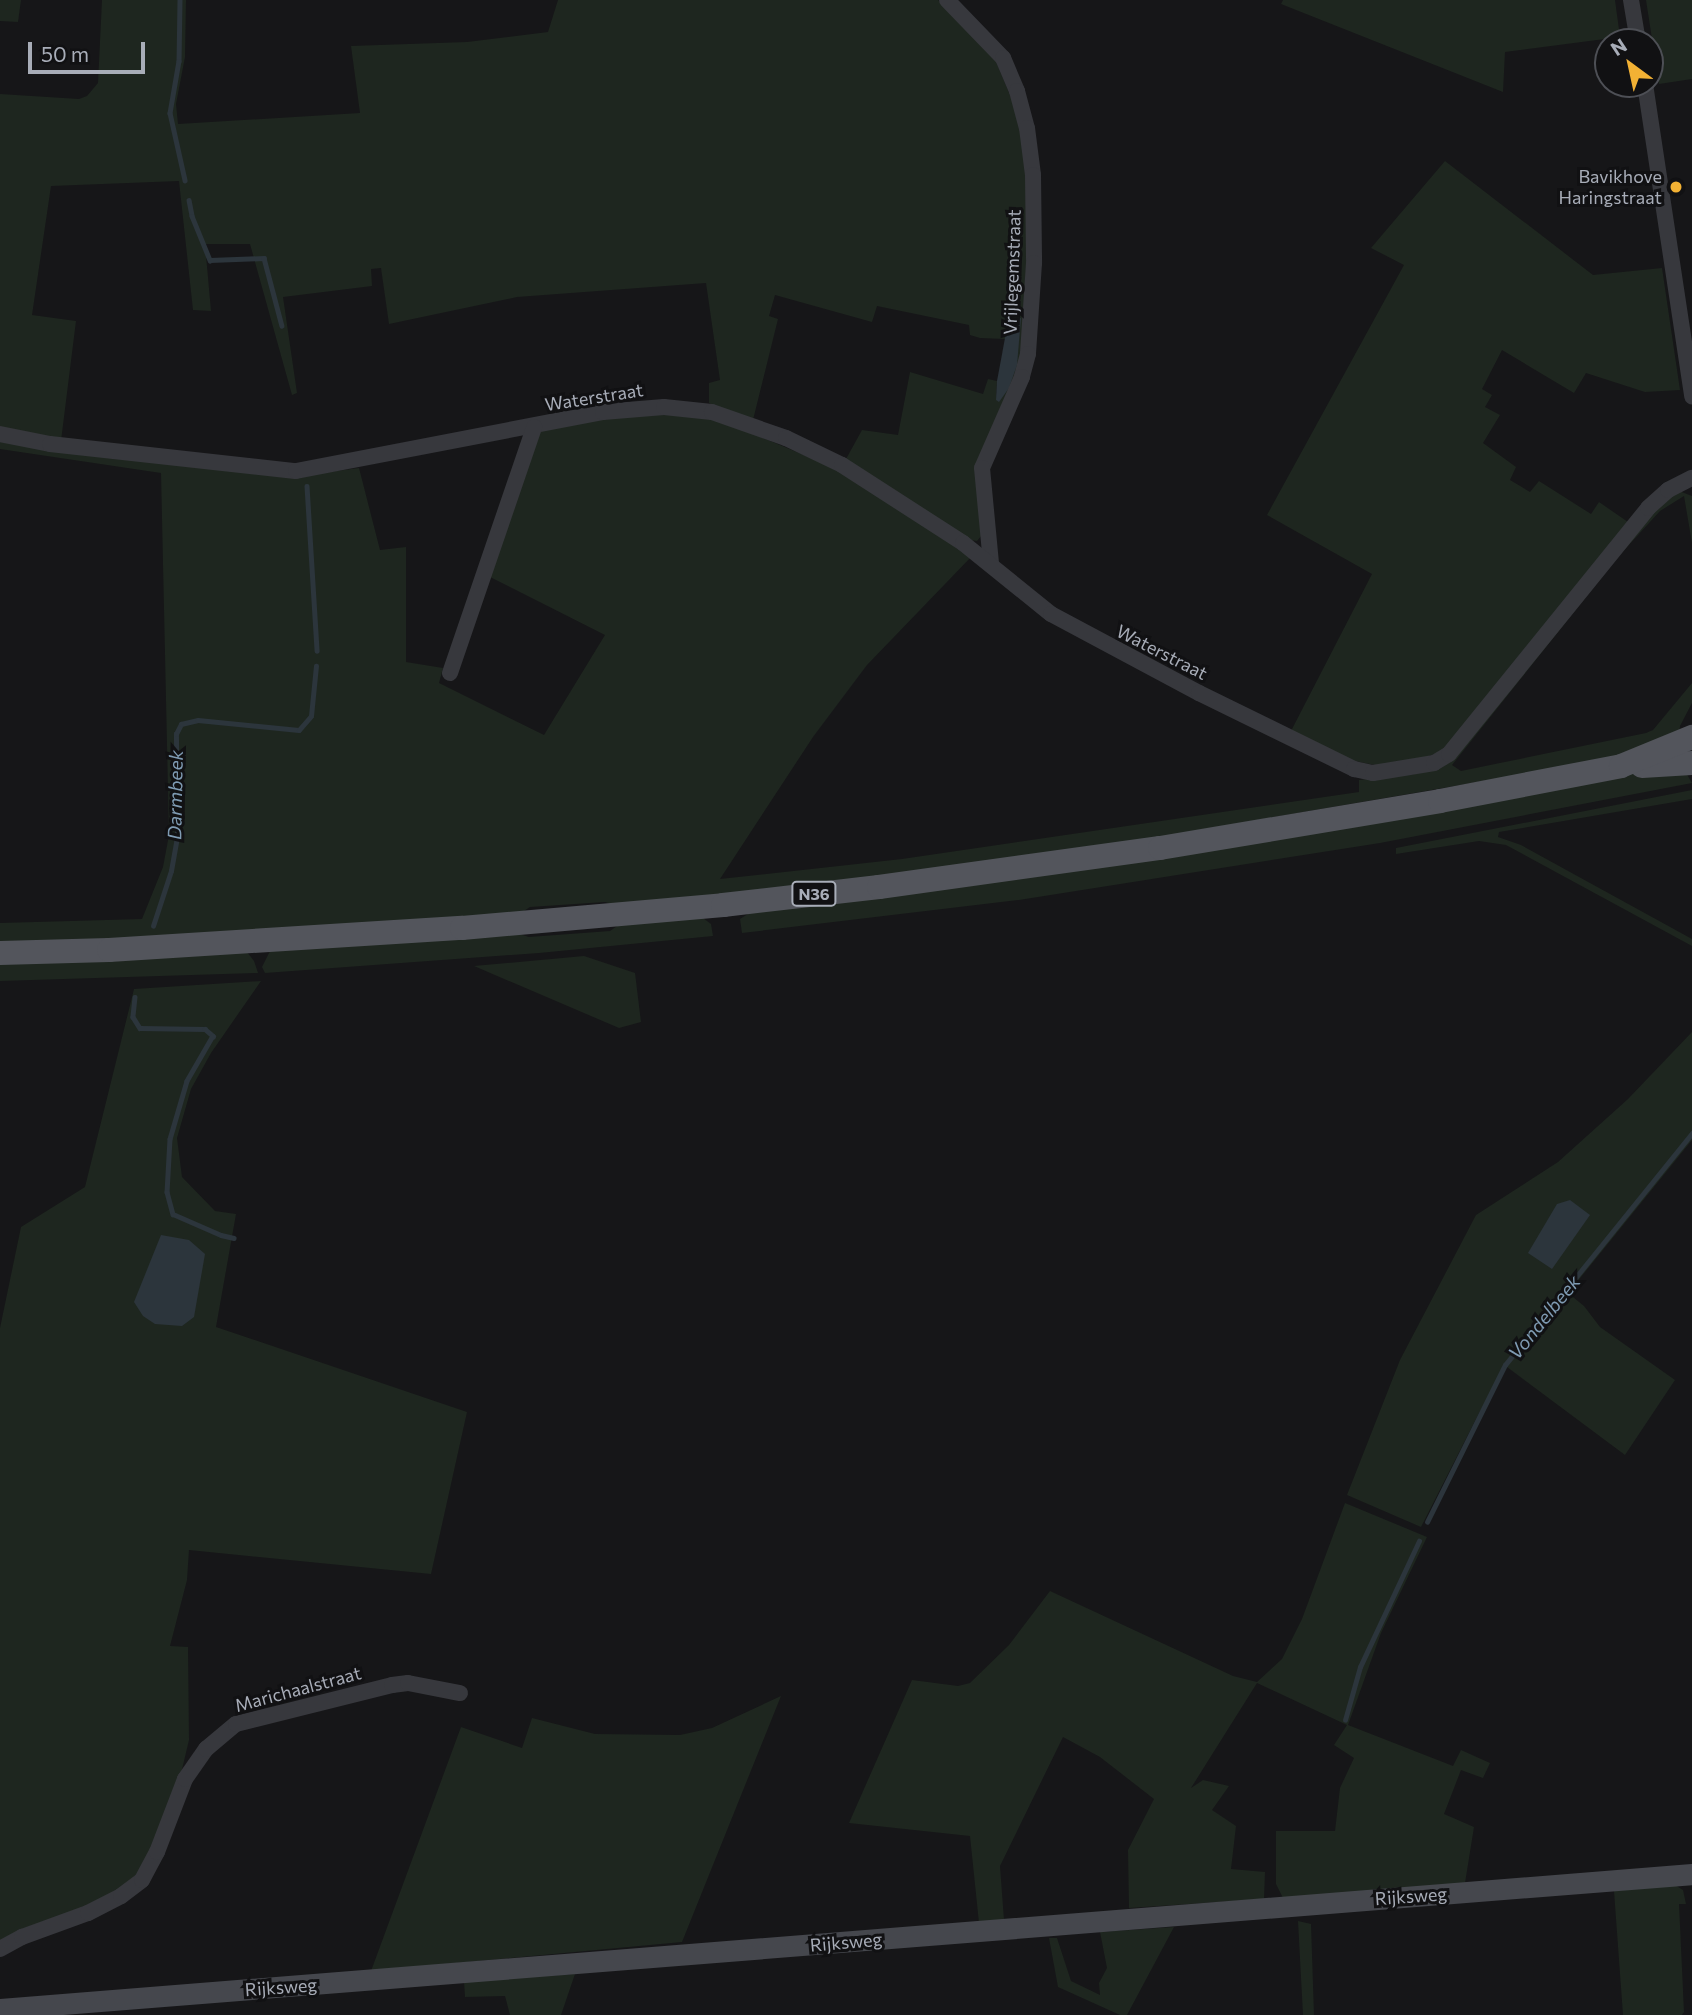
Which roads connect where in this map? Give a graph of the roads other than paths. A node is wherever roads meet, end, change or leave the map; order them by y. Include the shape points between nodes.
1 (947, 0) edge
2 (1631, 0) edge
3 (1636, 28) edge
4 (1647, 98) edge
5 (1688, 326) edge
6 (1692, 396) edge
7 (534, 427) junction
8 (0, 434) edge
9 (1692, 478) edge
10 (991, 564) junction
11 (450, 673) dead end
12 (1692, 737) edge
13 (1692, 763) edge
14 (1621, 766) junction
15 (0, 953) edge
16 (460, 1693) dead end
17 (1692, 1874) edge
18 (0, 1949) edge
19 (0, 2009) edge

1 - 10 street, Vrijlegemstraat via 1003,58 1027,128 1033,175 1028,354 982,468
2 - 3 street
4 - 5 street
5 - 6 street
7 - 8 street, Waterstraat via 296,471 50,444
7 - 10 street, Waterstraat via 603,412 664,407 712,412 786,438 842,465
7 - 11 street, Waterstraat
9 - 10 street, Waterstraat via 1668,490 1648,508 1450,754 1434,763 1373,773 1354,769 1121,654 1051,614
12 - 14 main road, N36
13 - 14 main road, N36
14 - 15 main road, N36 via 1440,802 1160,848 762,901 449,929
16 - 18 street, Marichaalstraat via 408,1683 392,1685 236,1724 206,1749 184,1780 142,1880 88,1913
17 - 19 main road, Rijksweg

